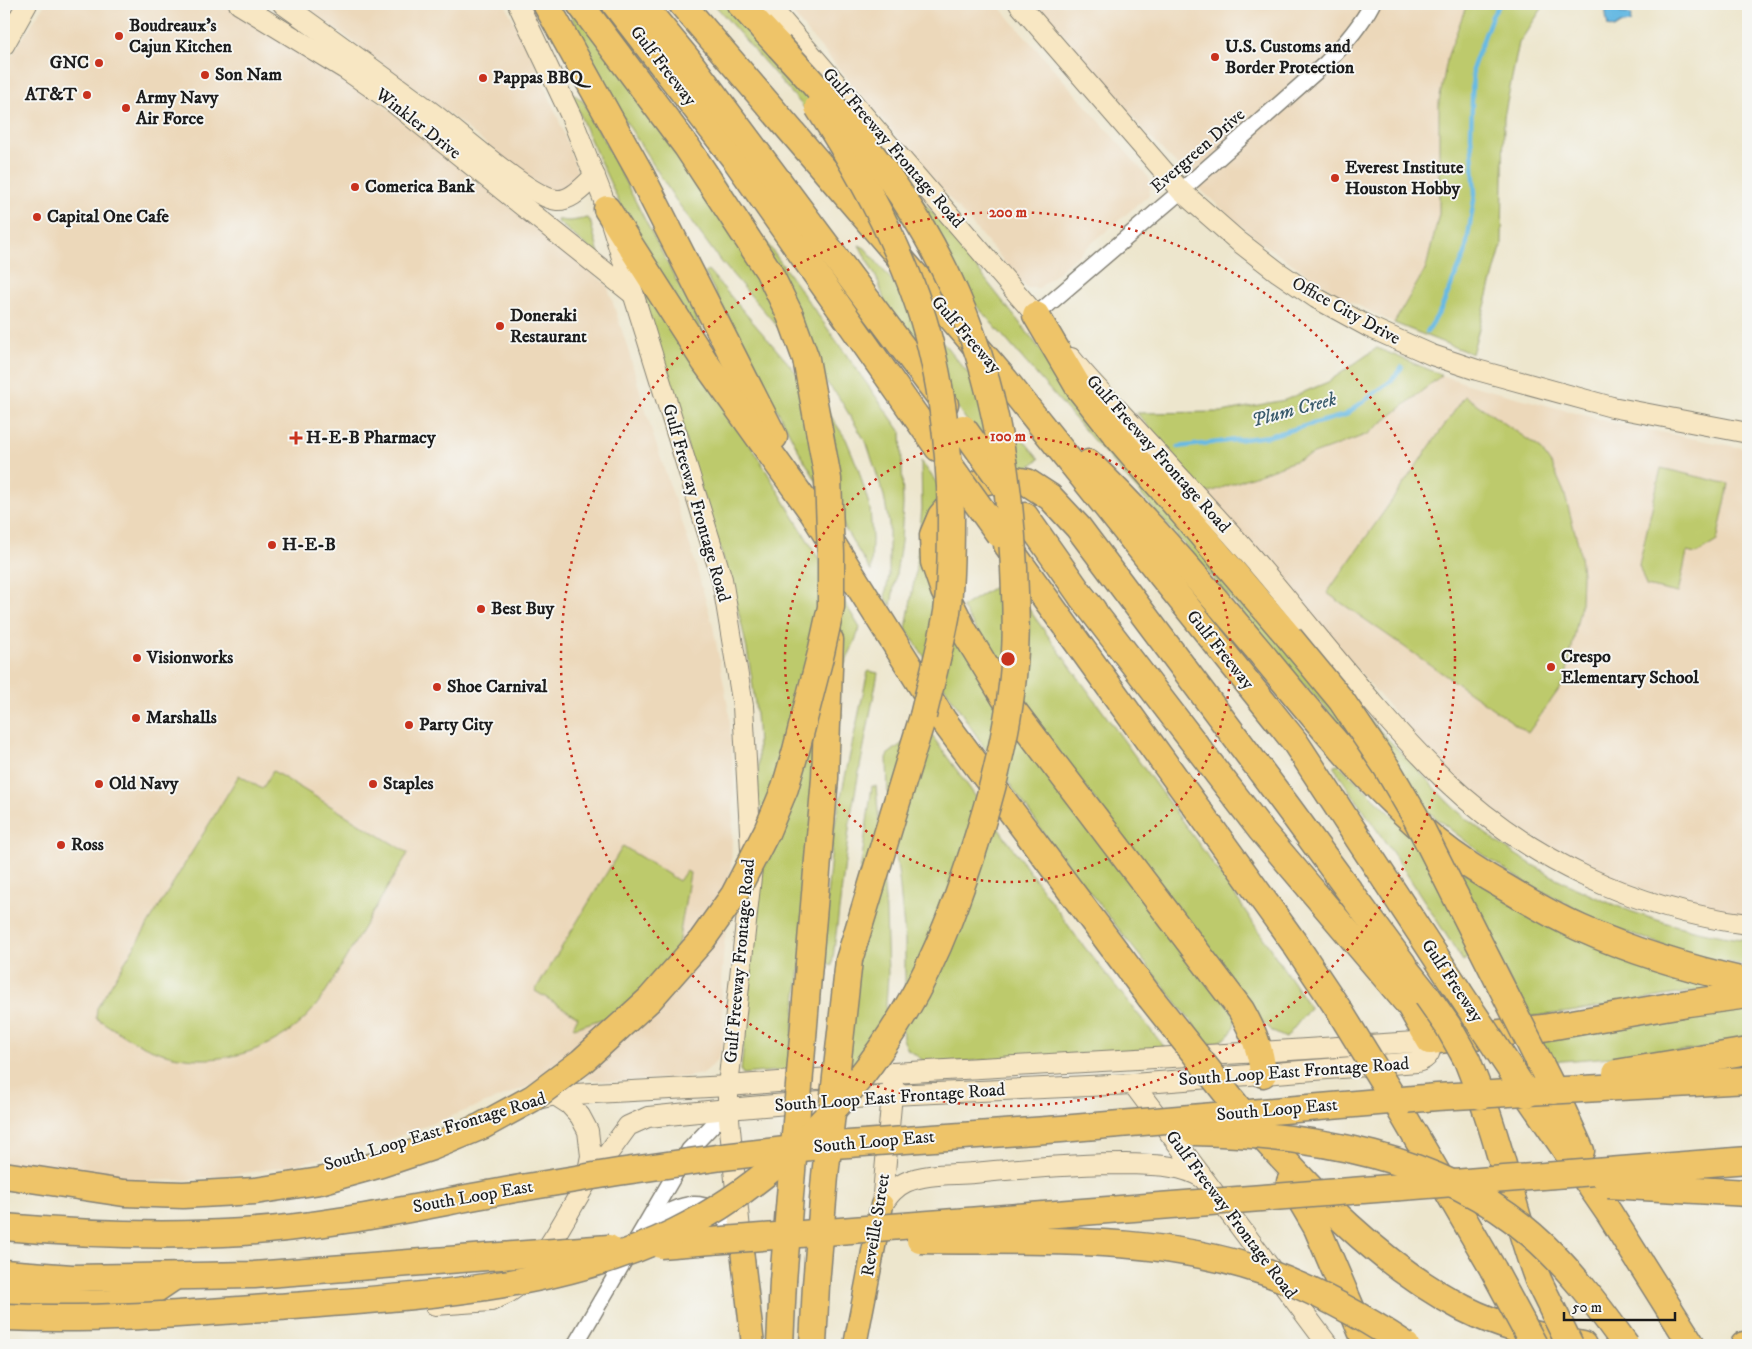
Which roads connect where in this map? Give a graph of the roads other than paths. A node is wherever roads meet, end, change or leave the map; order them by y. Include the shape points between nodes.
1 (27, 4) edge
2 (240, 4) edge
3 (283, 4) edge
4 (518, 4) edge
5 (546, 4) edge
6 (580, 4) edge
7 (615, 4) edge
8 (642, 4) edge
9 (682, 4) edge
10 (740, 4) edge
11 (768, 4) edge
12 (1019, 4) edge
13 (1372, 4) edge
14 (4, 45) edge
15 (779, 46) junction
16 (594, 176) junction
17 (1181, 192) junction
18 (607, 209) junction
19 (634, 295) junction
20 (1036, 315) junction
21 (1005, 380) junction
22 (1748, 433) edge
23 (813, 513) junction
24 (1082, 597) junction
25 (831, 607) junction
26 (1748, 924) edge
27 (1403, 964) junction
28 (1748, 982) edge
29 (1748, 995) edge
30 (1430, 1041) junction
31 (1748, 1051) edge
32 (1151, 1058) junction
33 (1262, 1063) junction
34 (893, 1073) junction
35 (1748, 1080) edge
36 (1133, 1084) junction
37 (728, 1086) junction
38 (555, 1095) junction
39 (891, 1095) junction
40 (1436, 1096) junction
41 (728, 1109) junction
42 (1250, 1124) junction
43 (1061, 1129) junction
44 (1748, 1160) edge
45 (4, 1175) edge
46 (1204, 1178) junction
47 (1475, 1181) junction
48 (4, 1184) edge
49 (585, 1185) junction
50 (1748, 1193) edge
51 (882, 1205) junction
52 (4, 1214) edge
53 (1609, 1214) junction
54 (4, 1227) edge
55 (643, 1230) junction
56 (64, 1232) junction
57 (742, 1244) junction
58 (4, 1273) edge
59 (174, 1278) junction
60 (4, 1298) edge
61 (4, 1317) edge
62 (4, 1326) edge
63 (1748, 1344) edge
64 (576, 1345) edge
65 (754, 1345) edge
66 (780, 1345) edge
67 (813, 1345) edge
68 (855, 1345) edge
69 (1328, 1345) edge
70 (1367, 1345) edge
71 (1406, 1345) edge
72 (1534, 1345) edge
73 (1570, 1345) edge
74 (1583, 1345) edge
75 (1626, 1345) edge
76 (1692, 1345) edge
77 (1744, 1345) edge

1 - 14 main road
2 - 19 main road, Winkler Drive via 394,104
3 - 16 main road, Winkler Drive via 538,194 558,200 572,196
4 - 16 main road, Gulf Freeway Frontage Road via 571,116
5 - 23 highway via 640,173
6 - 25 highway, bridge via 687,147 768,270 790,315 806,359 828,479
7 - 72 highway, Gulf Freeway, bridge via 735,159 999,534 1295,944 1398,1106
8 - 24 highway, Gulf Freeway, bridge via 688,60 963,428
9 - 21 highway, Gulf Freeway
10 - 15 highway
11 - 20 main road, Gulf Freeway Frontage Road
12 - 17 main road, Office City Drive
13 - 17 street, Evergreen Drive via 1347,42 1326,63
15 - 61 highway, bridge via 857,133 923,227 972,333 992,399 1006,476 1016,613 1012,686 1004,733 987,805 959,893 904,1013 865,1070 822,1123 789,1154 721,1206 681,1229 617,1257 549,1276 505,1284 354,1301 122,1317
15 - 67 highway, bridge via 860,177 913,289 932,358 946,437 950,490 951,552 947,612 923,716 849,960 825,1176
16 - 18 main road, Gulf Freeway Frontage Road
17 - 20 street, Evergreen Drive
17 - 22 main road, Office City Drive via 1238,241 1316,298 1369,327 1432,355 1612,407
18 - 19 main road, Gulf Freeway Frontage Road
18 - 23 highway via 705,362
19 - 37 main road, Gulf Freeway Frontage Road via 722,579 743,706 752,868
20 - 26 main road, Gulf Freeway Frontage Road via 1080,369 1249,554 1385,716 1446,781 1492,820 1577,873 1673,910
20 - 53 highway, bridge via 1079,388 1289,636 1340,700 1387,768 1415,816 1554,1091
21 - 28 highway via 1103,476 1176,554 1338,747 1398,808 1438,842 1485,876 1579,928 1678,964
21 - 53 highway, Gulf Freeway, bridge via 1295,742
23 - 42 highway, bridge via 943,720 1150,997
24 - 27 highway, Gulf Freeway
24 - 30 highway via 1261,830 1410,1006
25 - 45 highway, bridge via 811,697 785,788 734,895 702,940 650,999 581,1062 533,1098 482,1126 432,1147 320,1181 255,1191 183,1195 124,1193
25 - 66 highway, bridge via 825,778
27 - 33 highway via 1078,527 1050,497 1027,482 1002,478 982,482 955,499 940,516 933,535 934,562 944,591 964,630 1008,702 1241,1010 1253,1032
27 - 73 highway, Gulf Freeway, bridge via 1448,1026 1466,1060 1491,1122 1538,1280
29 - 30 highway via 1543,1028
30 - 33 main road, South Loop East Frontage Road via 1429,1055 1417,1062
31 - 40 highway, bridge via 1601,1075
32 - 33 main road, South Loop East Frontage Road
32 - 34 main road, South Loop East Frontage Road
32 - 36 main road
33 - 36 main road, South Loop East Frontage Road
34 - 37 main road, South Loop East Frontage Road
34 - 39 main road, Reveille Street
35 - 40 highway, South Loop East, bridge
36 - 39 main road, South Loop East Frontage Road
36 - 46 main road, Gulf Freeway Frontage Road
37 - 38 main road, South Loop East Frontage Road
37 - 41 main road
38 - 48 main road, South Loop East Frontage Road via 514,1104 339,1164 276,1177 145,1191 70,1190
38 - 49 main road via 580,1116 588,1131 591,1156
39 - 41 main road, South Loop East Frontage Road
39 - 51 main road, Reveille Street
40 - 43 highway, South Loop East, bridge
41 - 49 main road, South Loop East Frontage Road via 648,1117 628,1126
41 - 55 street via 689,1150
41 - 57 main road
42 - 70 highway via 1297,1191 1317,1228
42 - 74 highway via 1346,1224 1422,1284 1464,1309 1510,1327
43 - 56 highway, South Loop East, bridge via 800,1148 704,1159 332,1222 244,1232 161,1235
43 - 75 highway, bridge via 1218,1132 1279,1138 1374,1155 1416,1168 1460,1186 1532,1235 1568,1272
44 - 47 highway, bridge
46 - 51 main road via 1182,1168 1152,1165 1052,1165 919,1178 897,1187
46 - 69 main road, Gulf Freeway Frontage Road
47 - 50 highway, bridge
47 - 57 highway, bridge
49 - 62 main road, South Loop East Frontage Road via 556,1236 526,1279 491,1301 161,1326
51 - 68 main road, Reveille Street
52 - 56 highway
53 - 76 highway, Gulf Freeway
54 - 56 highway, South Loop East
55 - 57 street via 664,1214 693,1203 708,1206 723,1216
55 - 64 street
57 - 59 highway, bridge
57 - 65 main road
57 - 71 highway, bridge via 1082,1242 1174,1251 1273,1276 1320,1295
58 - 59 highway via 72,1278
59 - 60 highway via 137,1302 89,1304
63 - 77 highway

